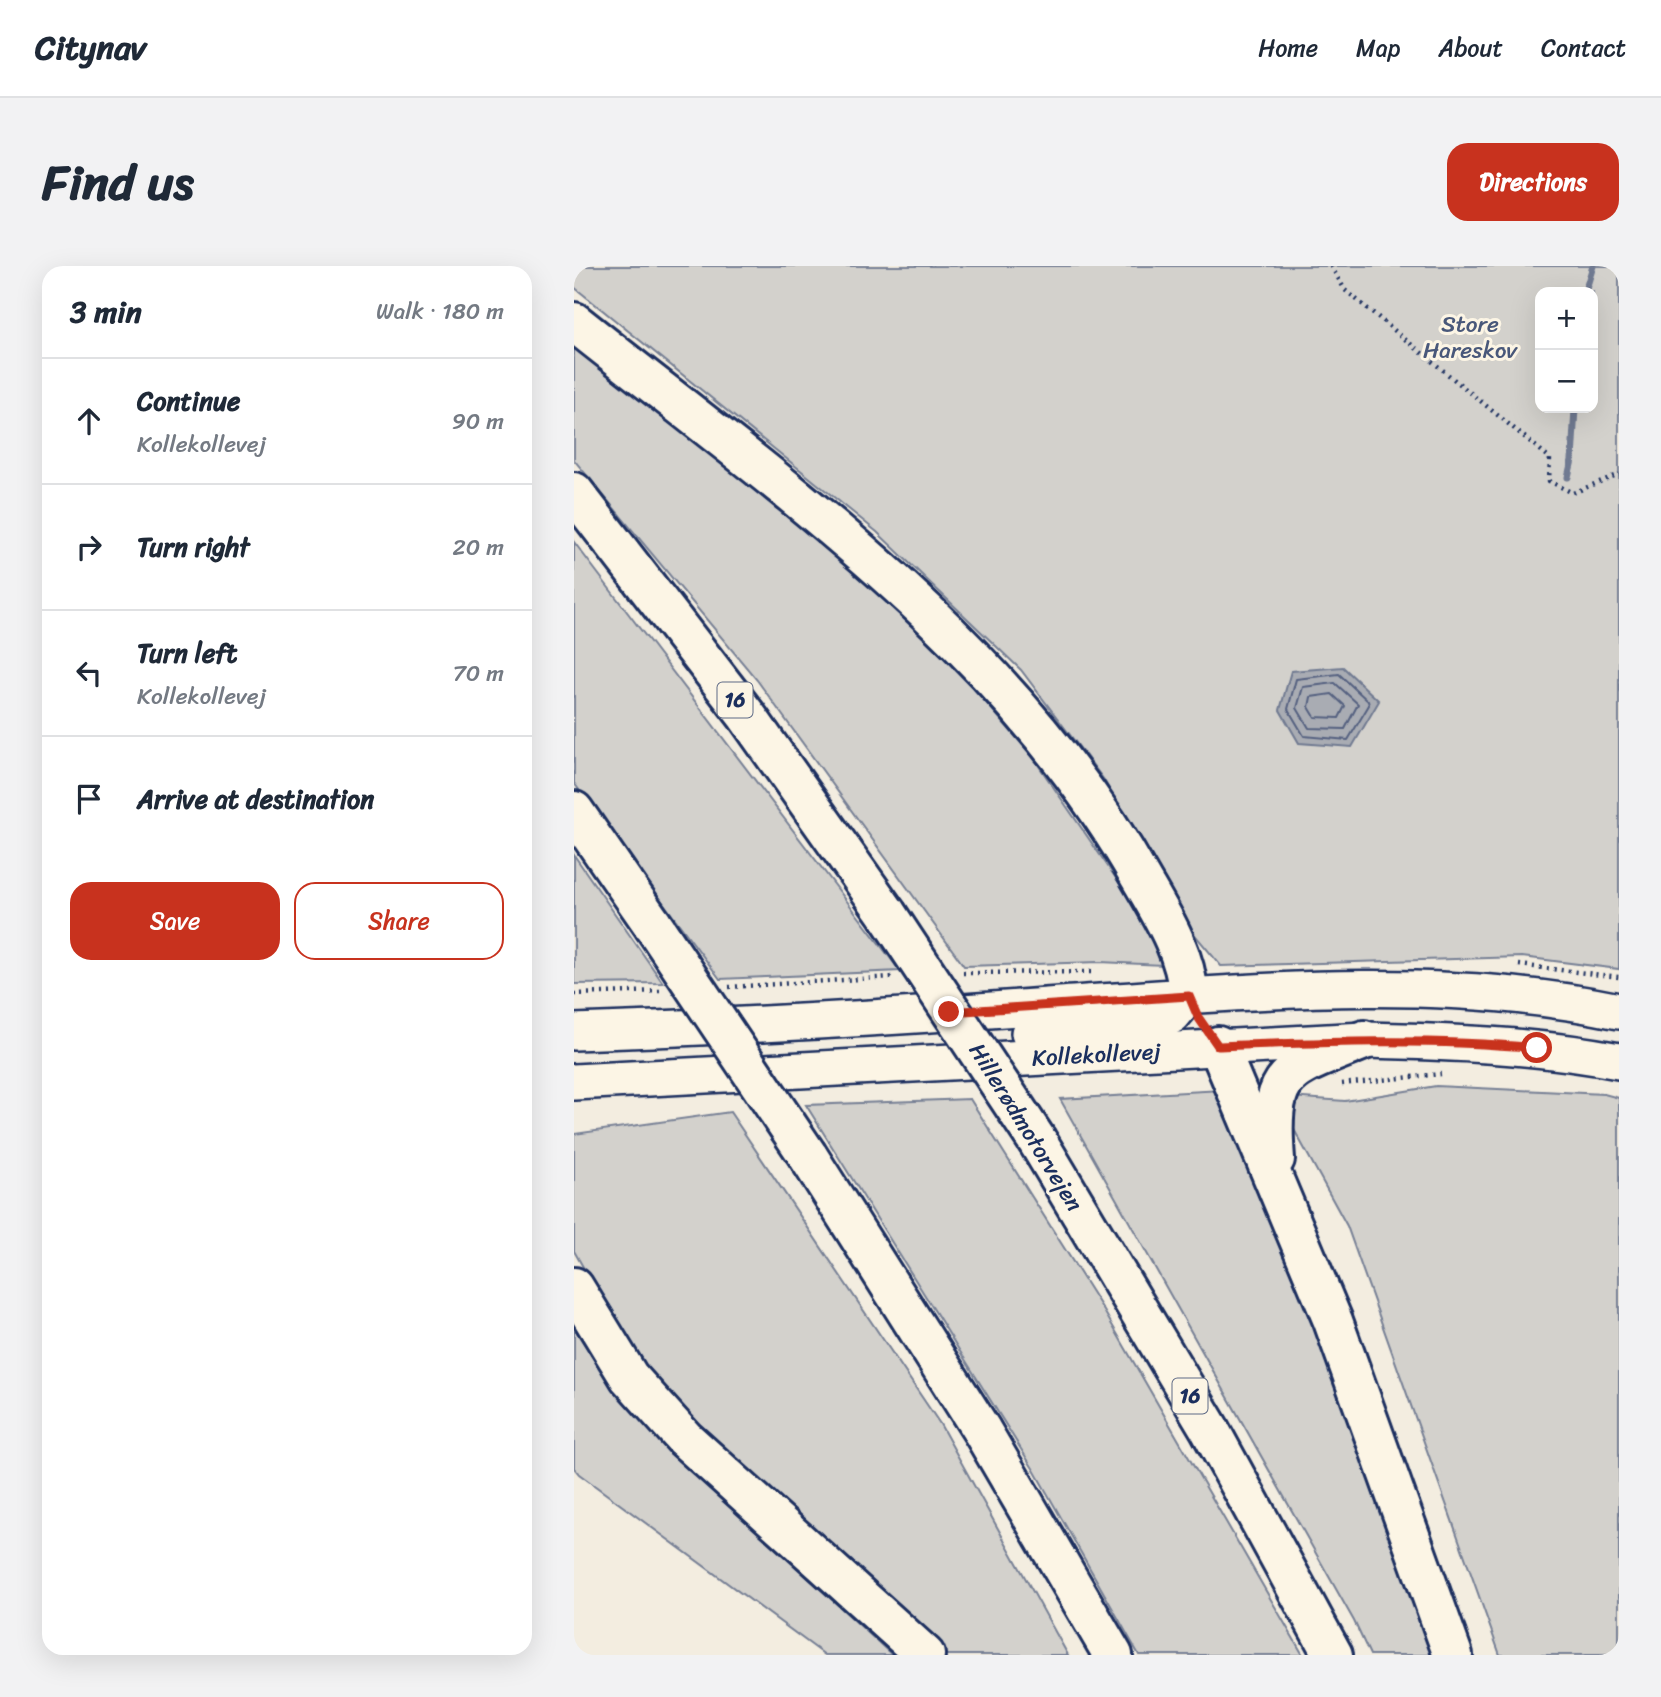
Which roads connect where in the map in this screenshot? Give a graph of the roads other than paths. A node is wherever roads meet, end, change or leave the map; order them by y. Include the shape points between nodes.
1 (574, 322) edge
2 (574, 492) edge
3 (574, 811) edge
4 (1189, 996) junction
5 (1619, 1011) edge
6 (585, 1034) edge
7 (1364, 1040) junction
8 (1218, 1046) junction
9 (1619, 1061) edge
10 (773, 1070) junction
11 (574, 1082) edge
12 (1276, 1178) junction
13 (574, 1287) edge
14 (925, 1655) edge
15 (1113, 1655) edge
16 (1333, 1655) edge
17 (1453, 1655) edge

1 - 4 highway via 750,459 921,606 1036,725 1123,846 1177,943
2 - 16 highway, Hillerødmotorvejen / 16, bridge via 747,716 887,914 1038,1142 1209,1428
3 - 15 highway, bridge via 808,1156 982,1431
4 - 5 street via 1434,991 1498,994
4 - 6 street
4 - 8 street
4 - 10 street via 1159,1023 1026,1034
7 - 8 street, Kollekollevej
7 - 9 street, Kollekollevej via 1485,1043
7 - 12 highway via 1285,1078 1272,1108
8 - 10 street, Kollekollevej
8 - 12 highway
10 - 11 street, Kollekollevej
12 - 17 highway via 1334,1321
13 - 14 highway via 629,1377 684,1438

